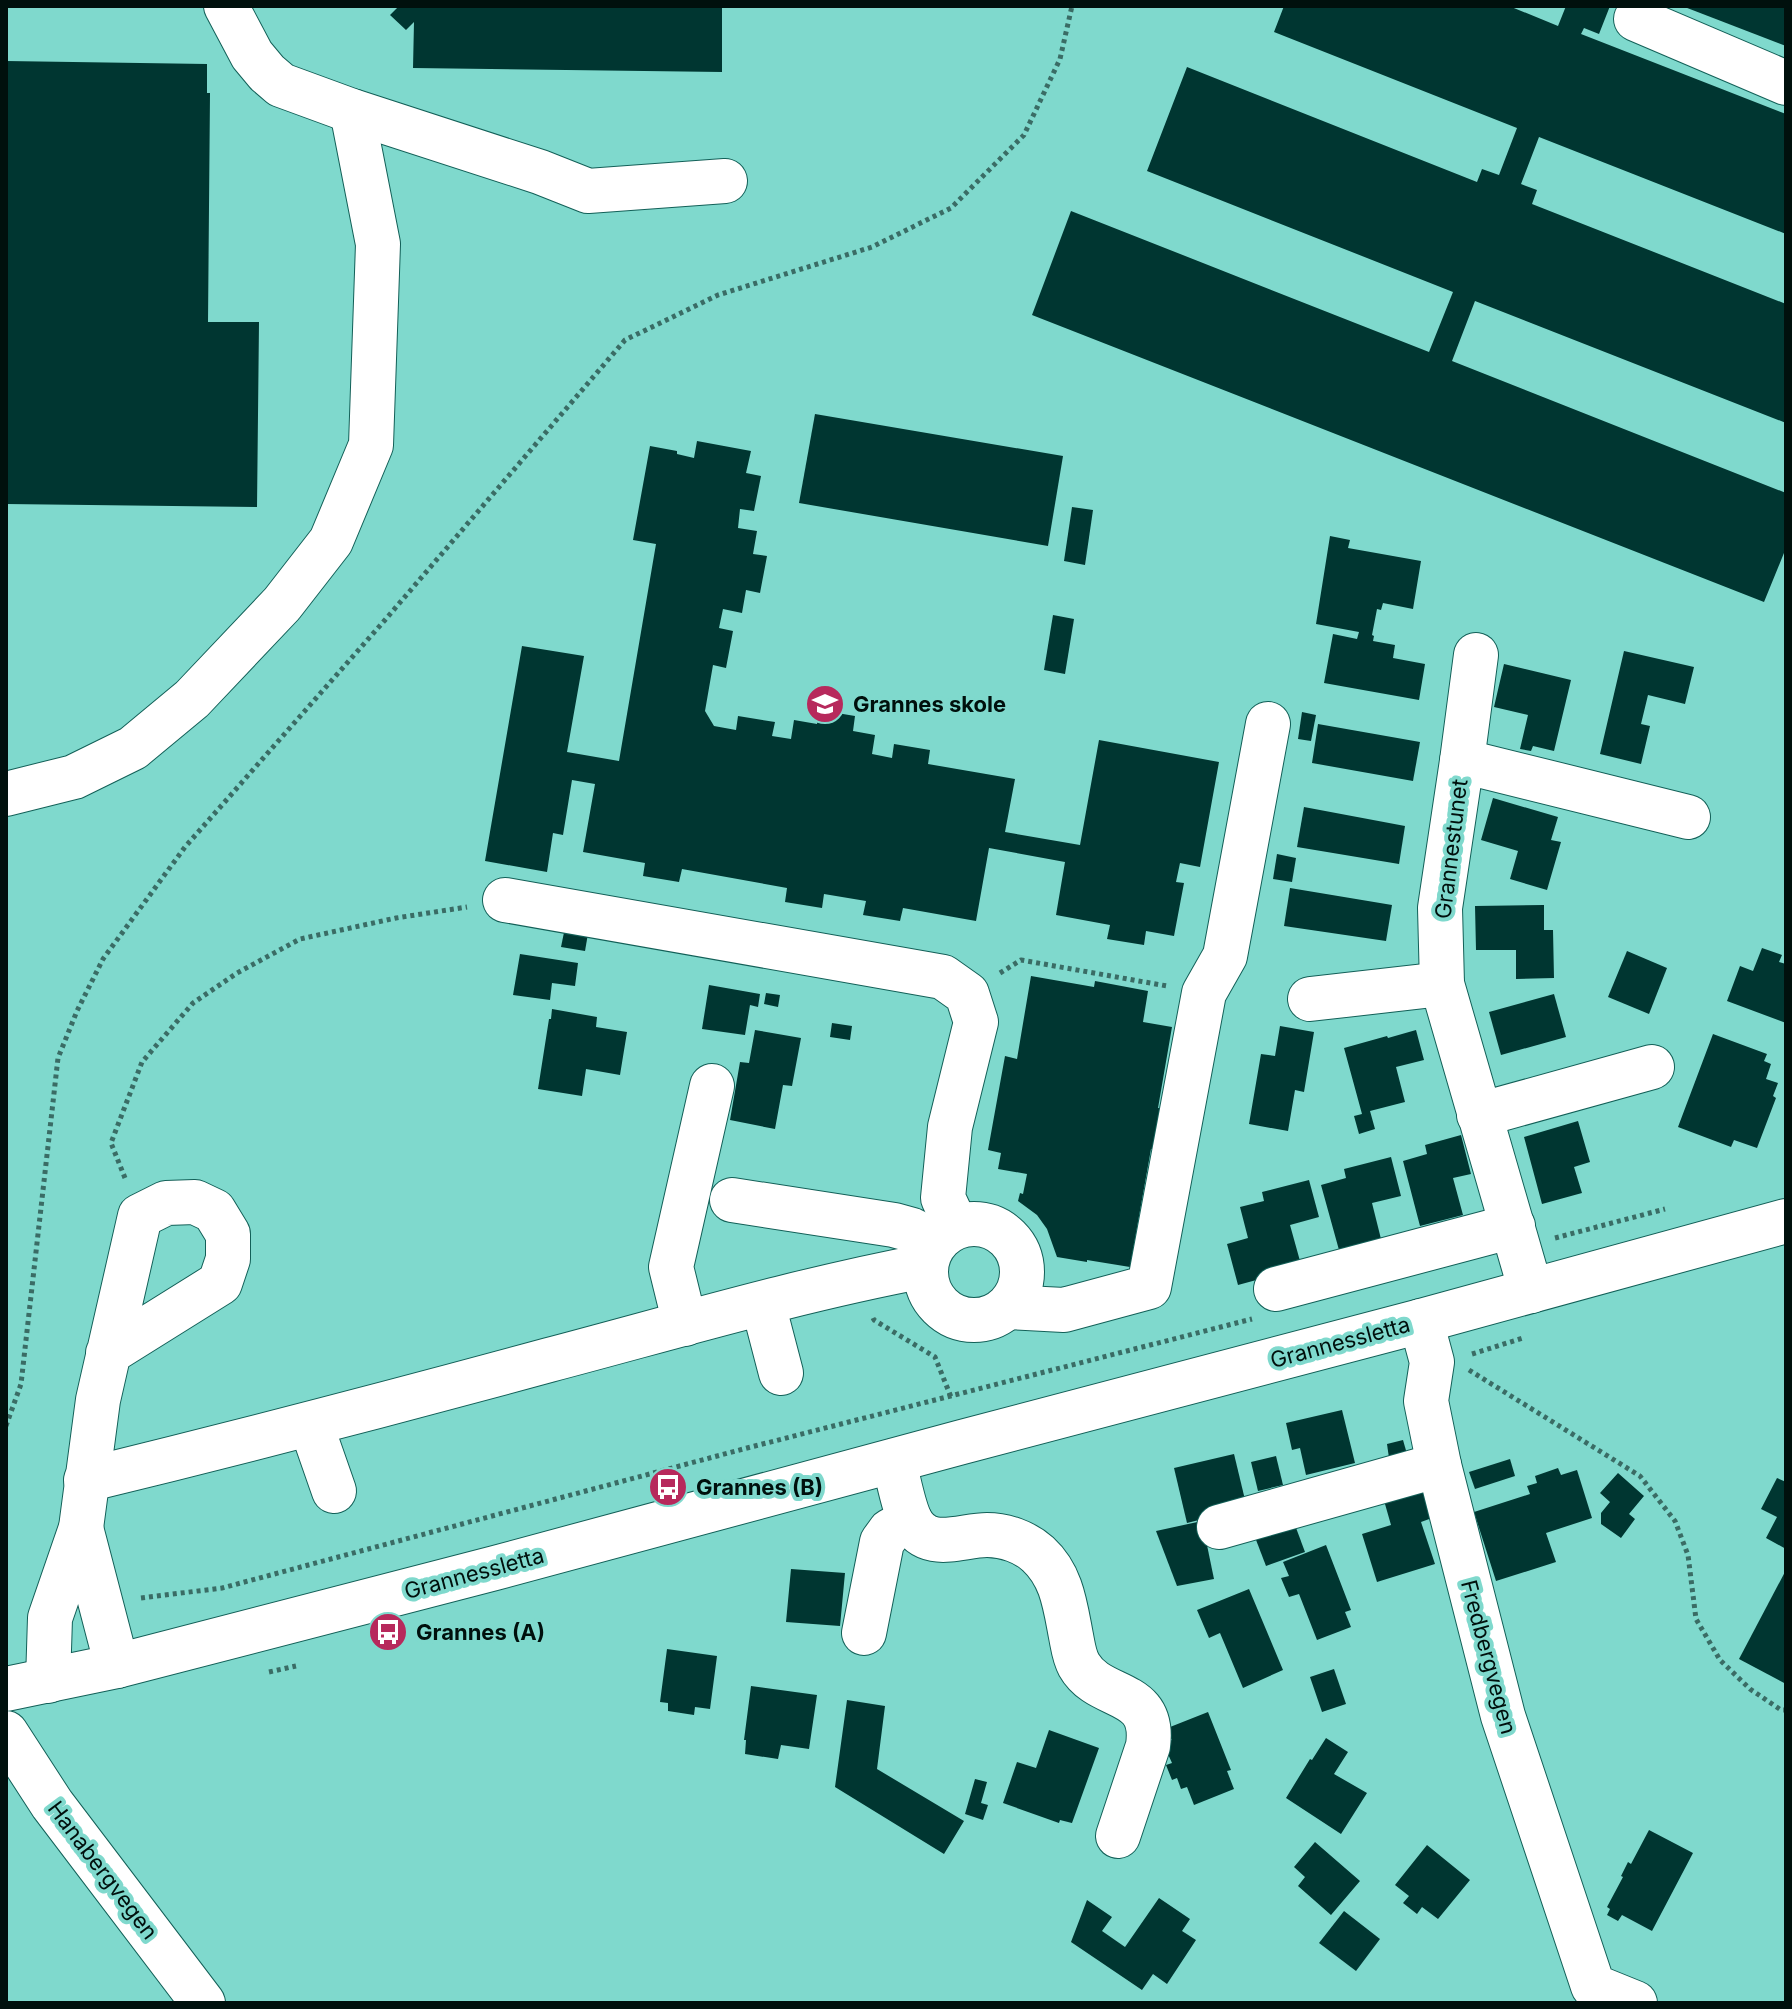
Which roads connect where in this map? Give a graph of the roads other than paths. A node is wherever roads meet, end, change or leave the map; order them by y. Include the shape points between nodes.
1 (226, 6) edge
2 (1636, 19) dead end
3 (1786, 83) edge
4 (352, 111) junction
5 (725, 181) dead end
6 (1476, 655) dead end
7 (1268, 724) dead end
8 (1462, 761) junction
9 (6, 794) edge
10 (1688, 817) dead end
11 (505, 900) road end
12 (1442, 984) junction
13 (1310, 999) dead end
14 (1652, 1067) dead end
15 (712, 1086) dead end
16 (1479, 1115) junction
17 (732, 1200) dead end
18 (1786, 1221) edge
19 (1516, 1237) junction
20 (939, 1244) junction
21 (1531, 1291) junction
22 (1270, 1302) road end
23 (763, 1304) junction
24 (1008, 1307) junction
25 (685, 1324) junction
26 (1426, 1341) junction
27 (108, 1353) junction
28 (781, 1373) dead end
29 (311, 1425) junction
30 (894, 1461) junction
31 (1439, 1465) junction
32 (86, 1480) junction
33 (334, 1491) dead end
34 (910, 1520) junction
35 (1219, 1527) dead end
36 (81, 1528) junction
37 (864, 1633) dead end
38 (117, 1666) junction
39 (27, 1685) edge
40 (6, 1733) edge
41 (1118, 1836) dead end
42 (203, 2003) edge
43 (1635, 2003) edge

1 - 4 street via 252,55 281,85
2 - 3 street
4 - 5 street via 588,191
4 - 9 street via 378,244 371,445 331,541 282,604 192,699 133,748 74,777
6 - 8 street, Grannestunet
7 - 24 street via 1225,956 1204,993 1149,1287 1064,1310
8 - 10 street
8 - 12 street, Grannestunet via 1440,908
11 - 20 street via 943,977 967,994 976,1022 950,1127
12 - 13 street
12 - 16 street, Grannestunet
14 - 16 street
15 - 25 street via 671,1267
16 - 19 street, Grannestunet
17 - 20 street via 894,1225
18 - 21 street, Grannessletta
19 - 21 street, Grannestunet
19 - 22 street
20 - 23 street via 866,1278
20 - 24 street via 928,1290 942,1309 964,1319 988,1319
20 - 24 street via 983,1223 1007,1235 1021,1257 1022,1284
21 - 26 street, Grannessletta
23 - 25 street
23 - 28 street
25 - 29 street
26 - 30 street, Grannessletta
26 - 31 street, Fredbergvegen via 1426,1401
27 - 27 street via 220,1283 228,1259 228,1234 214,1211 195,1202 166,1203 140,1216
27 - 32 street
29 - 32 street
29 - 33 street
30 - 34 street
30 - 38 street, Grannessletta
31 - 35 street
31 - 43 street, Fredbergvegen via 1503,1716 1593,1986
32 - 36 street
34 - 37 street via 882,1542
34 - 41 street via 921,1533 941,1541 987,1535 1012,1539 1037,1553 1054,1571 1080,1667 1135,1703 1147,1719 1148,1746
36 - 38 street
36 - 39 street
38 - 39 street, Grannessletta
40 - 42 street, Hanabergvegen via 52,1804

